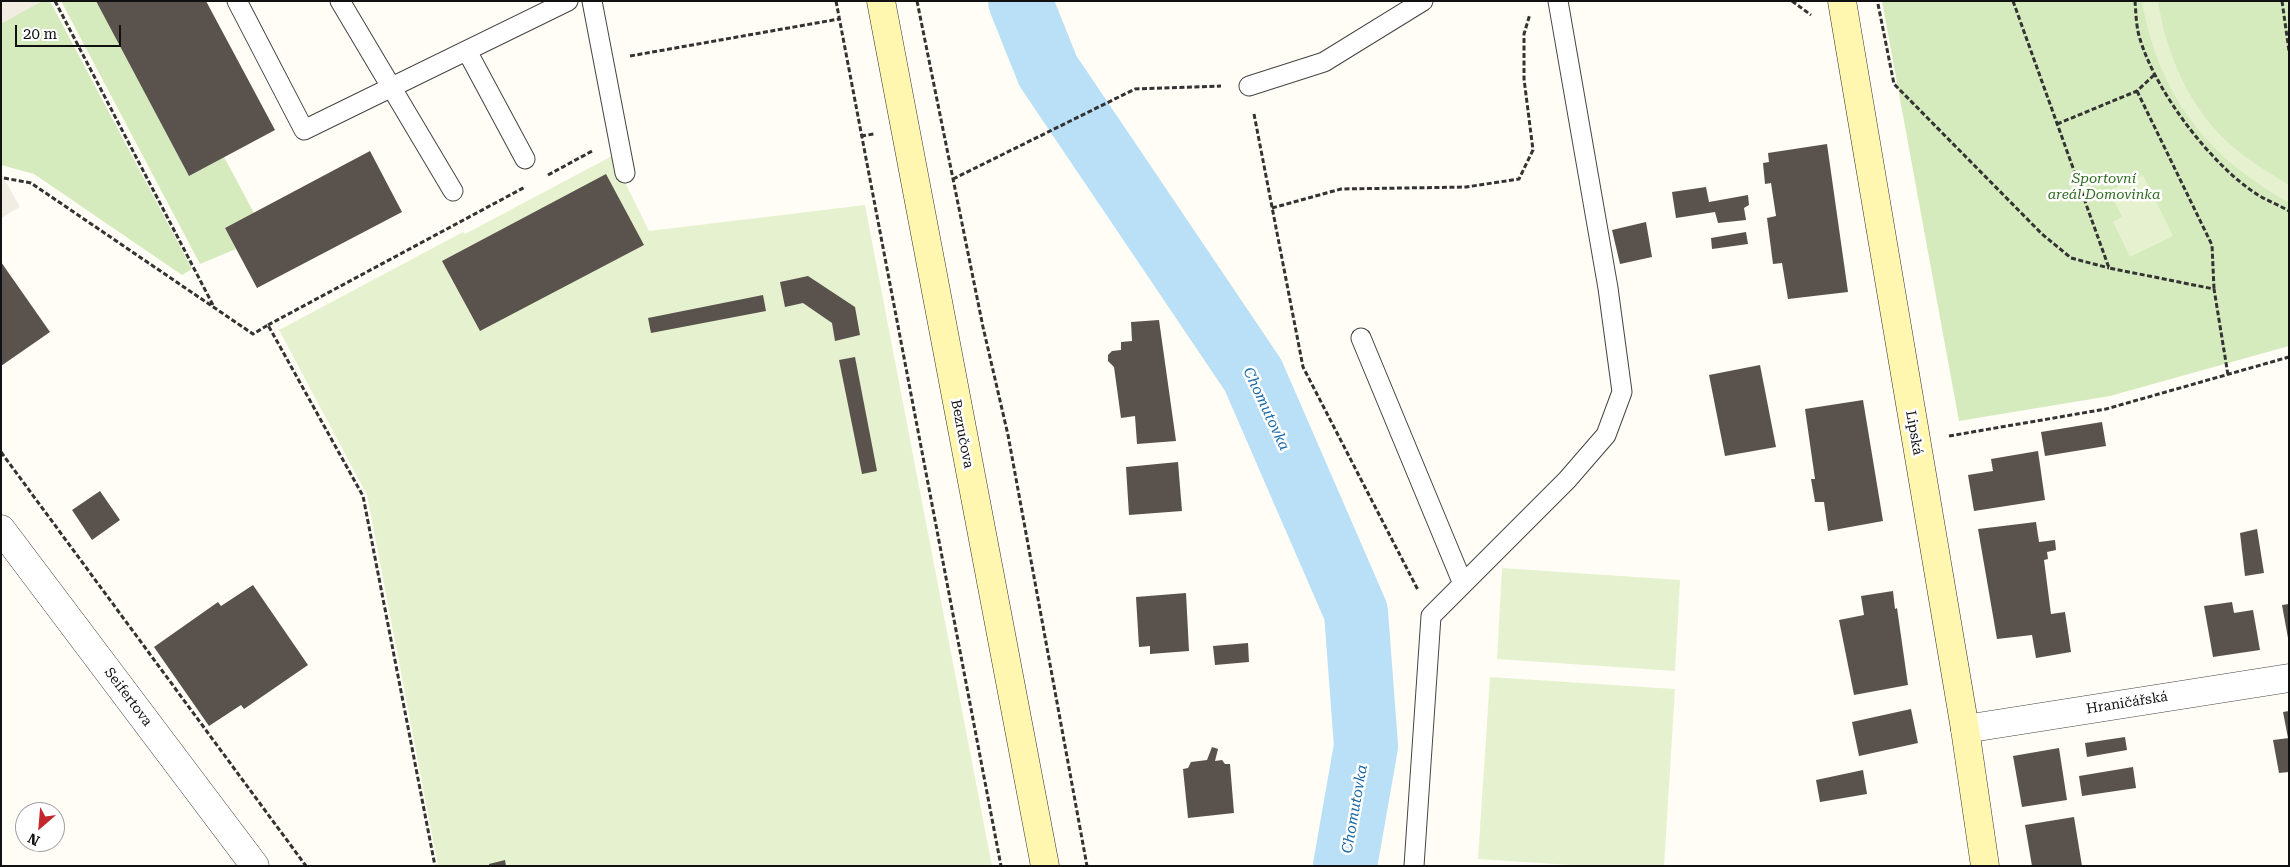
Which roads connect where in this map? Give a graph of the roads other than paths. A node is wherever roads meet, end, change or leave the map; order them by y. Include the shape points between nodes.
1 (237, 1) edge
2 (340, 1) edge
3 (568, 1) edge
4 (592, 1) edge
5 (882, 1) edge
6 (1423, 1) edge
7 (1558, 1) edge
8 (1842, 1) edge
9 (467, 51) junction
10 (1249, 86) road end
11 (392, 88) junction
12 (526, 159) dead end
13 (625, 173) dead end
14 (453, 191) dead end
15 (1361, 338) dead end
16 (1, 529) edge
17 (1463, 584) junction
18 (2289, 678) edge
19 (1965, 729) junction
20 (255, 866) edge
21 (1045, 866) edge
22 (1414, 866) edge
23 (1985, 866) edge

1 - 11 lane via 304,130
2 - 11 lane
3 - 9 lane
4 - 13 lane
5 - 21 street, Bezručova
6 - 10 lane via 1324,62
7 - 17 lane via 1608,288 1622,392 1606,435 1567,480
8 - 19 street, Lipská
9 - 11 lane
9 - 12 lane
11 - 14 lane
15 - 17 lane
16 - 20 street, Seifertova
17 - 22 lane via 1431,616
18 - 19 street, Hraničářská
19 - 23 street, Lipská

